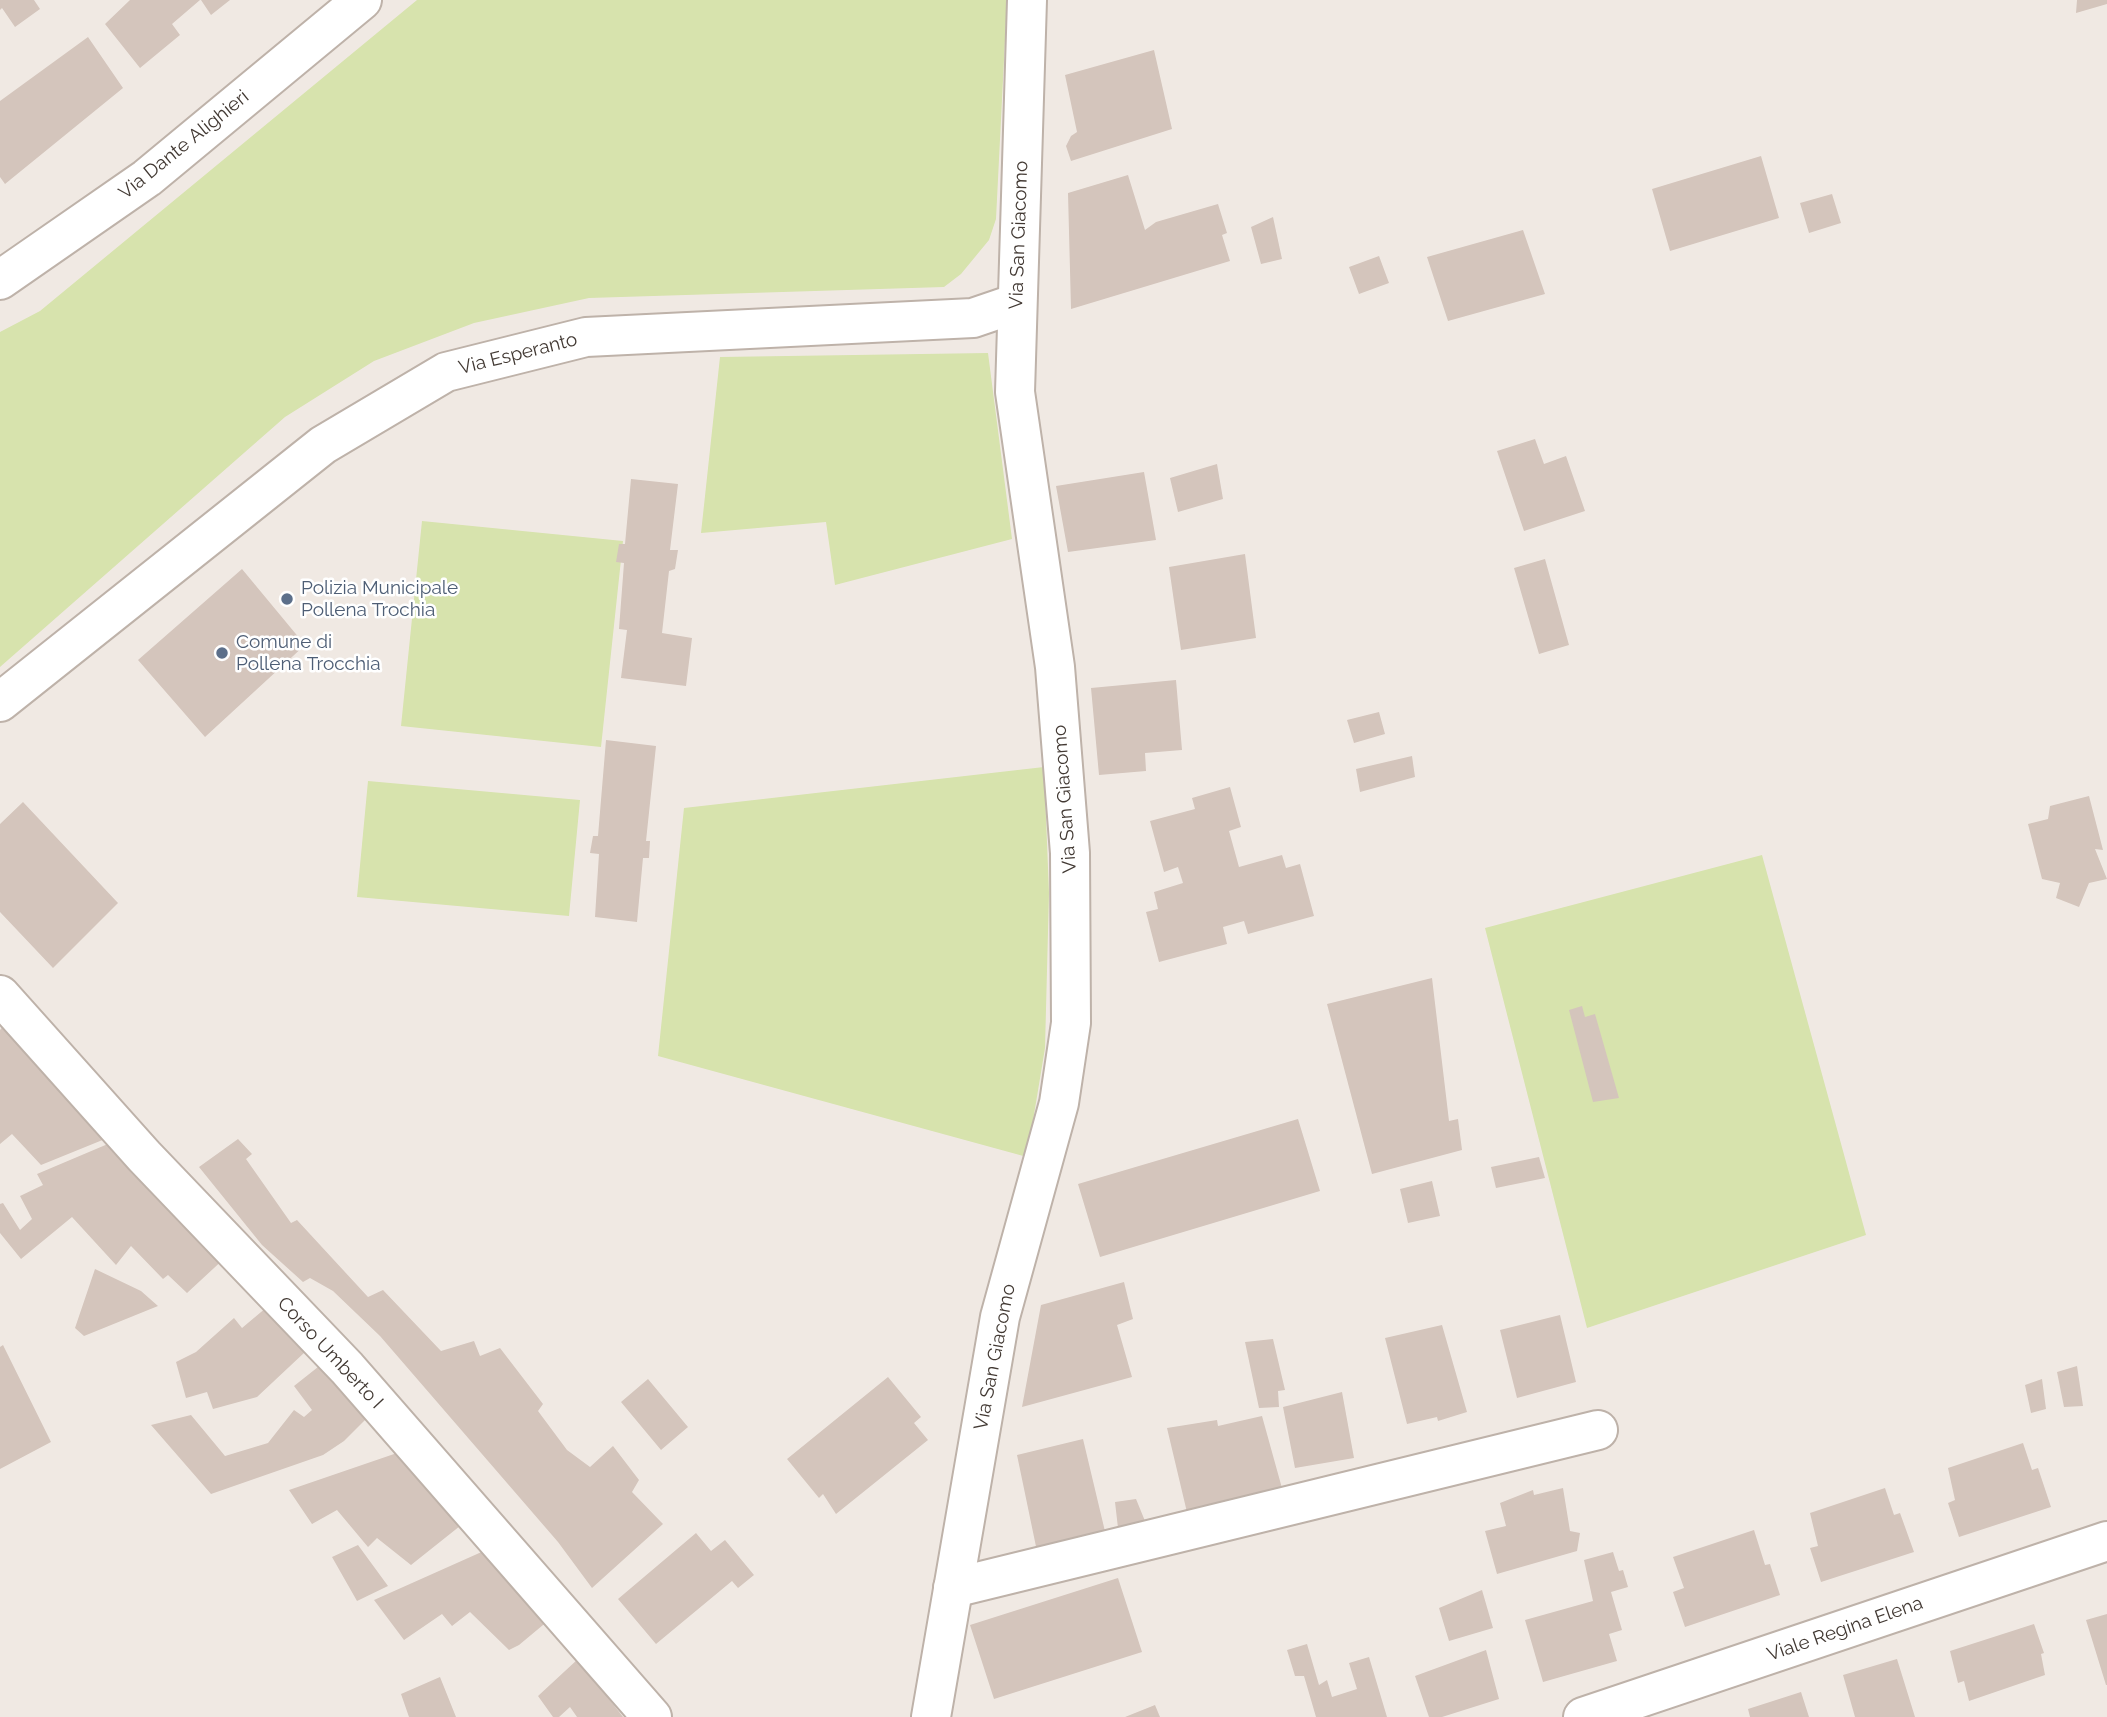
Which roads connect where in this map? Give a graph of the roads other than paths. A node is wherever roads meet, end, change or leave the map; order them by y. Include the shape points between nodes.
1 (362, 0) edge
2 (1027, 0) edge
3 (0, 280) edge
4 (1017, 303) junction
5 (0, 702) edge
6 (0, 995) edge
7 (1598, 1430) dead end
8 (2107, 1541) edge
9 (953, 1588) junction
10 (652, 1717) edge
11 (931, 1717) edge
12 (1583, 1717) edge

1 - 3 street, Via Dante Alighieri via 147,178
2 - 4 street, Via San Giacomo
4 - 5 street, Via Esperanto via 973,318 586,337 446,372 323,445
4 - 9 street, Via San Giacomo via 1015,391 1055,667 1070,853 1071,1023 1059,1103 1000,1317
6 - 10 street, Corso Umberto I via 144,1156 347,1368
7 - 9 street
8 - 12 street, Viale Regina Elena
9 - 11 street, Via San Giacomo

